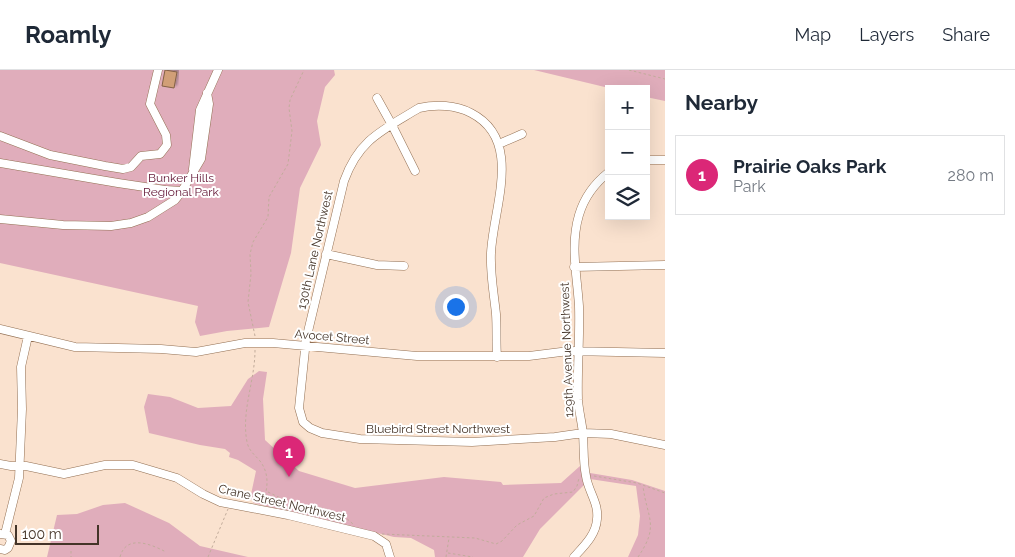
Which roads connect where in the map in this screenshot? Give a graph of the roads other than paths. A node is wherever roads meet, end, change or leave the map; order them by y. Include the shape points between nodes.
1 (158, 70) edge
2 (218, 70) edge
3 (377, 98) dead end
4 (392, 125) junction
5 (522, 134) dead end
6 (0, 136) edge
7 (499, 144) junction
8 (650, 160) edge
9 (665, 160) edge
10 (0, 163) edge
11 (415, 171) dead end
12 (606, 175) edge
13 (182, 191) junction
14 (0, 219) edge
15 (326, 254) junction
16 (665, 265) edge
17 (404, 266) dead end
18 (574, 267) junction
19 (0, 330) edge
20 (28, 336) junction
21 (306, 346) junction
22 (579, 351) junction
23 (665, 353) edge
24 (497, 356) junction
25 (303, 422) joint
26 (583, 433) junction
27 (665, 445) edge
28 (0, 464) edge
29 (19, 466) junction
30 (2, 534) edge
31 (0, 550) edge
32 (390, 557) edge
33 (574, 557) edge

1 - 6 street via 150,104 166,135 167,145 160,154 141,156 131,167 123,169 50,155
2 - 13 street via 200,110 192,171
3 - 4 street
4 - 7 street via 419,108 446,106 482,119
4 - 11 street
4 - 15 street, 130th Lane Northwest via 362,147 349,167
5 - 7 street
7 - 24 street via 503,170 491,255
8 - 9 street
10 - 13 street
12 - 18 street, 129th Avenue Northwest via 591,190 579,216
13 - 14 street via 175,200 148,217 123,225 63,225
15 - 17 street via 377,265
15 - 21 street, 130th Lane Northwest
16 - 18 street
18 - 22 street, 129th Avenue Northwest via 579,303
19 - 20 street, Avocet Street
20 - 21 street, Avocet Street via 75,347 196,352 245,343
20 - 29 street via 21,367
21 - 24 street, Avocet Street via 417,356
21 - 25 street, 130th Lane Northwest via 299,408
22 - 23 street, Avocet Street
22 - 24 street, Avocet Street
22 - 26 street, 129th Avenue Northwest via 578,402
25 - 26 street, Bluebird Street Northwest via 322,433 360,439 472,442
26 - 27 street, Bluebird Street Northwest via 611,434
26 - 33 street, 129th Avenue Northwest via 586,475 596,504 597,520 594,533
28 - 29 street, Crane Street Northwest
29 - 30 street via 17,490
29 - 32 street, Crane Street Northwest via 72,474 105,465 133,465 169,474 210,498 230,504 374,536 386,544
30 - 31 street via 10,538 10,545

